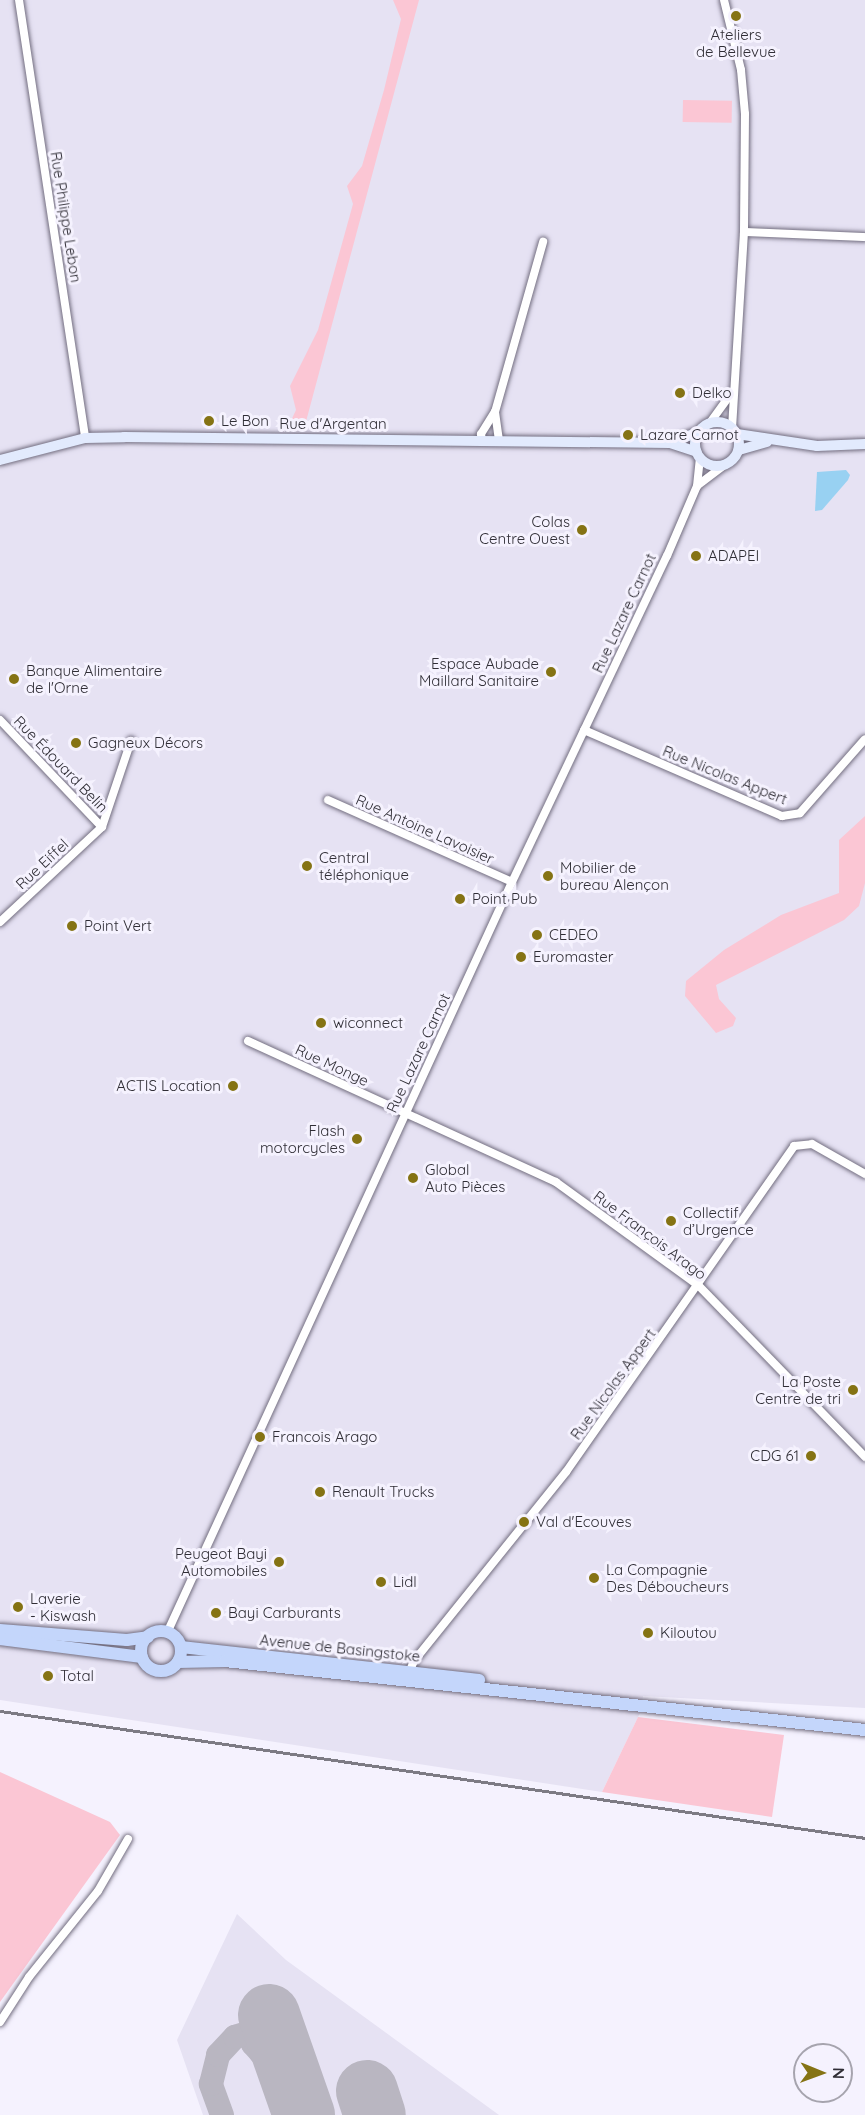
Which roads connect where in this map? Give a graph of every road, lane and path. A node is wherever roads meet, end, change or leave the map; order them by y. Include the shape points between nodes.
1 (19, 0) edge
2 (724, 0) edge
3 (744, 232) junction
4 (865, 237) edge
5 (543, 242) dead end
6 (733, 390) junction
7 (495, 412) junction
8 (709, 424) junction
9 (734, 431) junction
10 (699, 432) junction
11 (85, 438) junction
12 (482, 441) junction
13 (499, 441) junction
14 (770, 441) junction
15 (669, 443) junction
16 (865, 444) edge
17 (739, 450) junction
18 (698, 456) junction
19 (0, 460) edge
20 (723, 466) junction
21 (697, 486) junction
22 (0, 720) edge
23 (584, 730) junction
24 (865, 739) edge
25 (132, 741) dead end
26 (328, 800) dead end
27 (102, 827) junction
28 (512, 882) junction
29 (0, 922) edge
30 (248, 1041) dead end
31 (406, 1113) junction
32 (850, 1163) junction
33 (865, 1167) edge
34 (865, 1174) edge
35 (698, 1285) junction
36 (865, 1457) edge
37 (0, 1630) edge
38 (167, 1633) junction
39 (148, 1637) junction
40 (0, 1639) edge
41 (181, 1647) junction
42 (142, 1657) junction
43 (178, 1662) junction
44 (408, 1675) junction
45 (495, 1686) junction
46 (865, 1722) edge
47 (865, 1730) edge
48 (128, 1839) dead end
49 (0, 2022) edge

1 - 11 street, Rue Philippe Lebon
2 - 3 street via 741,70 745,114
3 - 4 street
3 - 6 street
5 - 7 street
6 - 8 street
6 - 9 street
7 - 12 street via 481,434
7 - 13 street
8 - 9 main road via 721,422
8 - 10 main road
9 - 14 main road
9 - 17 main road
10 - 15 main road, Rue d'Argentan
10 - 18 main road
11 - 12 main road, Rue d'Argentan
11 - 19 main road, Rue d'Argentan
12 - 13 main road, Rue d'Argentan
13 - 15 main road, Rue d'Argentan
14 - 16 main road
14 - 17 main road
15 - 18 main road, Rue d'Argentan
17 - 20 main road
18 - 20 main road via 707,464
18 - 21 street, Rue Lazare Carnot
20 - 21 street, Rue Lazare Carnot
21 - 23 street, Rue Lazare Carnot
22 - 27 street, Rue Édouard Belin
23 - 24 street, Rue Nicolas Appert via 782,816 800,813
23 - 28 street, Rue Lazare Carnot
25 - 27 street
26 - 28 street, Rue Antoine Lavoisier
27 - 29 street, Rue Eiffel
28 - 31 street, Rue Lazare Carnot
30 - 31 street, Rue Monge
31 - 35 street, Rue François Arago via 556,1182
31 - 38 street, Rue Lazare Carnot
32 - 33 street, Rue Nicolas Appert
32 - 34 street, Rue Nicolas Appert
32 - 35 street, Rue Nicolas Appert via 812,1144 794,1146
35 - 36 street, Rue François Arago
35 - 44 street, Rue Nicolas Appert via 545,1500
37 - 39 main road via 127,1640
38 - 39 main road
38 - 41 main road
39 - 42 main road
40 - 42 main road
41 - 43 main road
41 - 44 main road, Avenue de Basingstoke
42 - 43 main road via 156,1671 168,1670
43 - 44 main road, Avenue de Basingstoke via 225,1661
44 - 45 main road, Avenue de Basingstoke
45 - 46 main road
45 - 47 main road
48 - 49 street via 99,1891 29,1977

